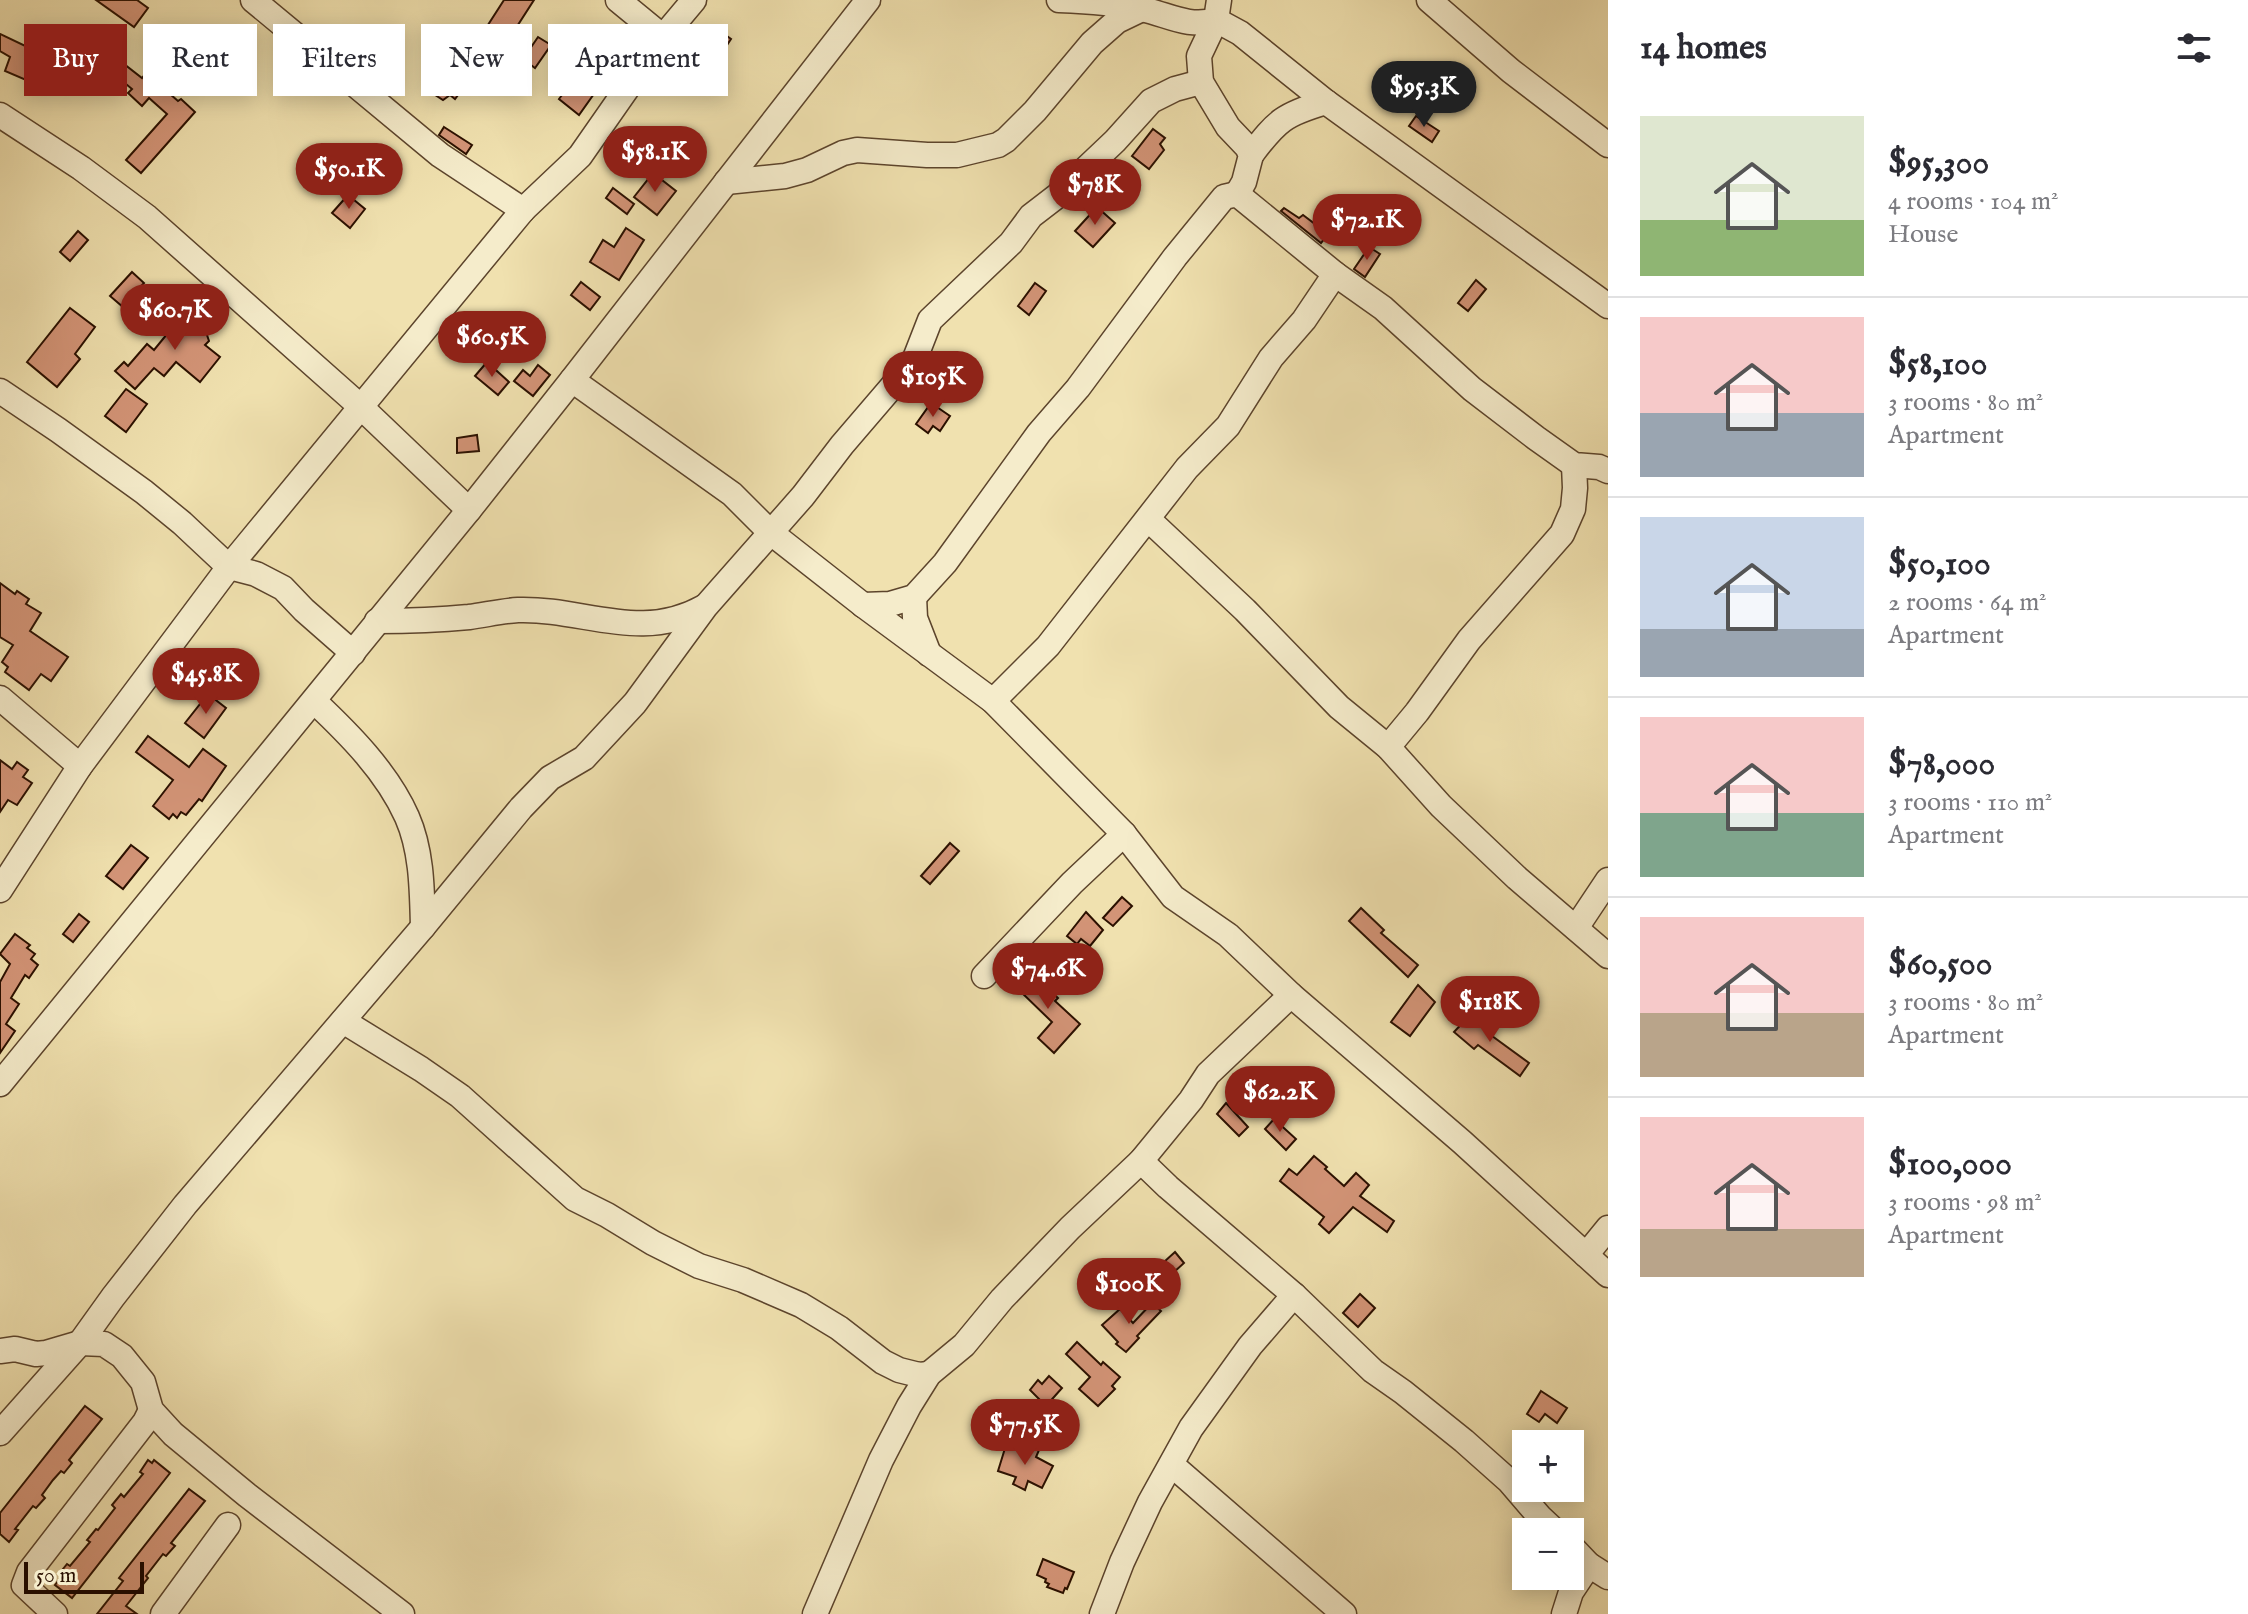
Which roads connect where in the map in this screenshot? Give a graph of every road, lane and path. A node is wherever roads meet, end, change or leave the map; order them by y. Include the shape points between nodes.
1 (253, 0) edge
2 (618, 0) edge
3 (694, 0) edge
4 (868, 0) edge
5 (1059, 0) edge
6 (1429, 0) edge
7 (1151, 5) edge
8 (1218, 10) edge
9 (647, 24) edge
10 (674, 24) edge
11 (1201, 82) junction
12 (622, 96) edge
13 (1326, 102) junction
14 (0, 115) edge
15 (1608, 145) edge
16 (1251, 155) junction
17 (726, 182) junction
18 (1237, 194) junction
19 (523, 210) junction
20 (1335, 274) junction
21 (1608, 306) edge
22 (572, 380) junction
23 (0, 391) edge
24 (361, 407) junction
25 (1574, 465) junction
26 (1608, 471) edge
27 (469, 510) junction
28 (1148, 519) junction
29 (770, 532) junction
30 (229, 567) junction
31 (914, 597) junction
32 (863, 605) junction
33 (706, 606) junction
34 (377, 621) junction
35 (353, 653) junction
36 (929, 654) junction
37 (0, 698) edge
38 (314, 701) junction
39 (993, 701) junction
40 (1388, 747) junction
41 (80, 766) junction
42 (1124, 834) junction
43 (1608, 880) edge
44 (0, 890) edge
45 (423, 927) junction
46 (1576, 928) junction
47 (1608, 956) edge
48 (984, 976) dead end
49 (1291, 995) junction
50 (343, 1021) junction
51 (0, 1084) edge
52 (1141, 1161) junction
53 (1608, 1228) edge
54 (1586, 1255) junction
55 (1608, 1275) edge
56 (1294, 1295) junction
57 (80, 1343) junction
58 (0, 1351) edge
59 (899, 1370) junction
60 (929, 1374) junction
61 (909, 1406) junction
62 (151, 1410) junction
63 (0, 1433) edge
64 (1172, 1465) junction
65 (1543, 1518) edge
66 (228, 1525) dead end
67 (1598, 1571) edge
68 (1107, 1609) edge
69 (55, 1614) edge
70 (163, 1614) edge
71 (402, 1614) edge
72 (815, 1614) edge
73 (1344, 1614) edge
74 (1564, 1614) edge

1 - 19 street via 440,155
2 - 9 street
3 - 10 street
4 - 17 street
5 - 7 street
6 - 15 street
7 - 8 street via 1201,24
7 - 17 street via 1117,21 1092,43 1035,111 998,145 957,155 857,150 785,176
8 - 11 street via 1199,56
8 - 13 street
11 - 16 street
11 - 29 street via 1151,101 930,320 914,361
12 - 19 street via 580,156
13 - 16 street via 1290,113
13 - 21 street
14 - 24 street via 147,217
16 - 18 street
17 - 22 street
18 - 20 street
18 - 31 street via 1224,197 1184,245
19 - 24 street
20 - 25 street via 1383,308 1472,389
20 - 28 street via 1228,426
22 - 27 street
22 - 29 street via 732,494
23 - 30 street via 144,492
24 - 27 street
24 - 30 street
25 - 26 street
25 - 40 street via 1573,509 1562,534 1469,640
27 - 34 street
28 - 39 street via 1048,646
28 - 40 street via 1339,707
29 - 32 street
29 - 33 street
30 - 35 street via 283,588
30 - 41 street
31 - 32 street
31 - 36 street via 915,618
32 - 36 street
33 - 34 street via 662,623 621,624 518,610
33 - 45 street via 635,703 584,758 550,778 521,808
34 - 35 street
35 - 38 street
36 - 39 street
37 - 41 street
38 - 45 street via 381,773 407,817 422,879
38 - 51 street
39 - 42 street
40 - 46 street via 1441,806
41 - 44 street
42 - 48 street
42 - 49 street via 1173,897 1228,935
43 - 46 street
45 - 50 street
46 - 47 street
49 - 52 street via 1208,1074
49 - 54 street
50 - 57 street via 185,1205
50 - 59 street via 460,1096 575,1199 699,1266 801,1305
52 - 56 street
52 - 60 street via 1070,1228 964,1345
53 - 54 street
54 - 55 street
56 - 64 street via 1227,1376
56 - 65 street via 1373,1371 1498,1471
57 - 58 street via 46,1353
57 - 62 street via 104,1344 122,1356 143,1382
57 - 63 street
59 - 60 street
59 - 61 street
60 - 61 street
61 - 72 street
62 - 69 street via 29,1572 24,1585
62 - 71 street via 247,1495
64 - 68 street via 1122,1562
64 - 73 street
66 - 70 street
67 - 74 street via 1571,1592

